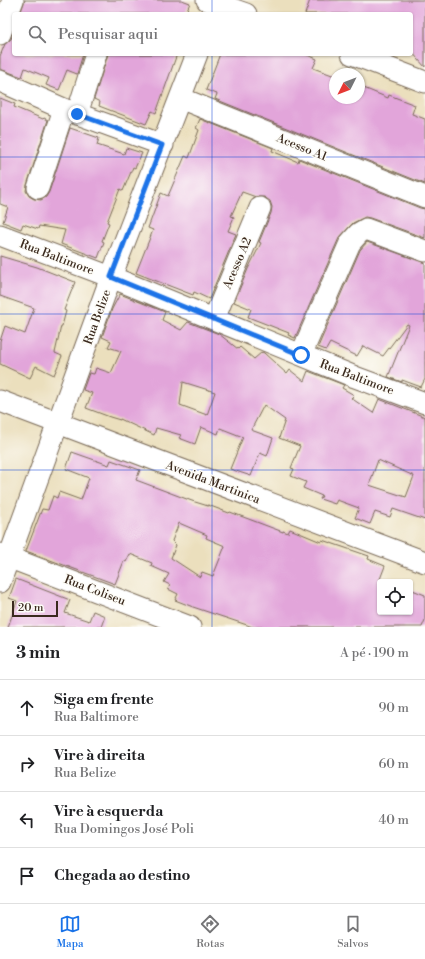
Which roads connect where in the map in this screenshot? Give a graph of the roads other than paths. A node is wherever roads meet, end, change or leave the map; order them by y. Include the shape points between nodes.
1 (12, 0) edge
2 (214, 4) edge
3 (240, 12) edge
4 (0, 34) edge
5 (95, 56) edge
6 (196, 56) edge
7 (357, 56) edge
8 (0, 81) edge
9 (425, 82) edge
10 (180, 98) junction
11 (70, 111) junction
12 (162, 145) junction
13 (38, 188) dead end
14 (425, 197) edge
15 (260, 208) dead end
16 (0, 235) edge
17 (425, 252) edge
18 (111, 277) junction
19 (214, 319) junction
20 (301, 355) junction
21 (0, 401) edge
22 (425, 403) edge
23 (58, 423) junction
24 (5, 556) edge
25 (425, 562) edge
26 (0, 582) edge
27 (190, 627) edge

1 - 4 street
2 - 3 street
5 - 11 street
6 - 10 street, Rua Belize
7 - 9 street
8 - 11 street
10 - 12 street, Rua Belize
10 - 14 street, Acesso A1
11 - 12 street
11 - 13 street
12 - 18 street, Rua Belize
15 - 19 street, Acesso A2
16 - 18 street, Rua Baltimore
17 - 20 street via 366,229 359,233 350,244
18 - 19 street, Rua Baltimore
18 - 23 street, Rua Belize
19 - 20 street, Rua Baltimore
20 - 22 street, Rua Baltimore
21 - 23 street, Avenida Martinica
23 - 24 street, Rua Belize
23 - 25 street, Avenida Martinica
24 - 26 street, Rua Belize
24 - 27 street, Rua Coliseu

